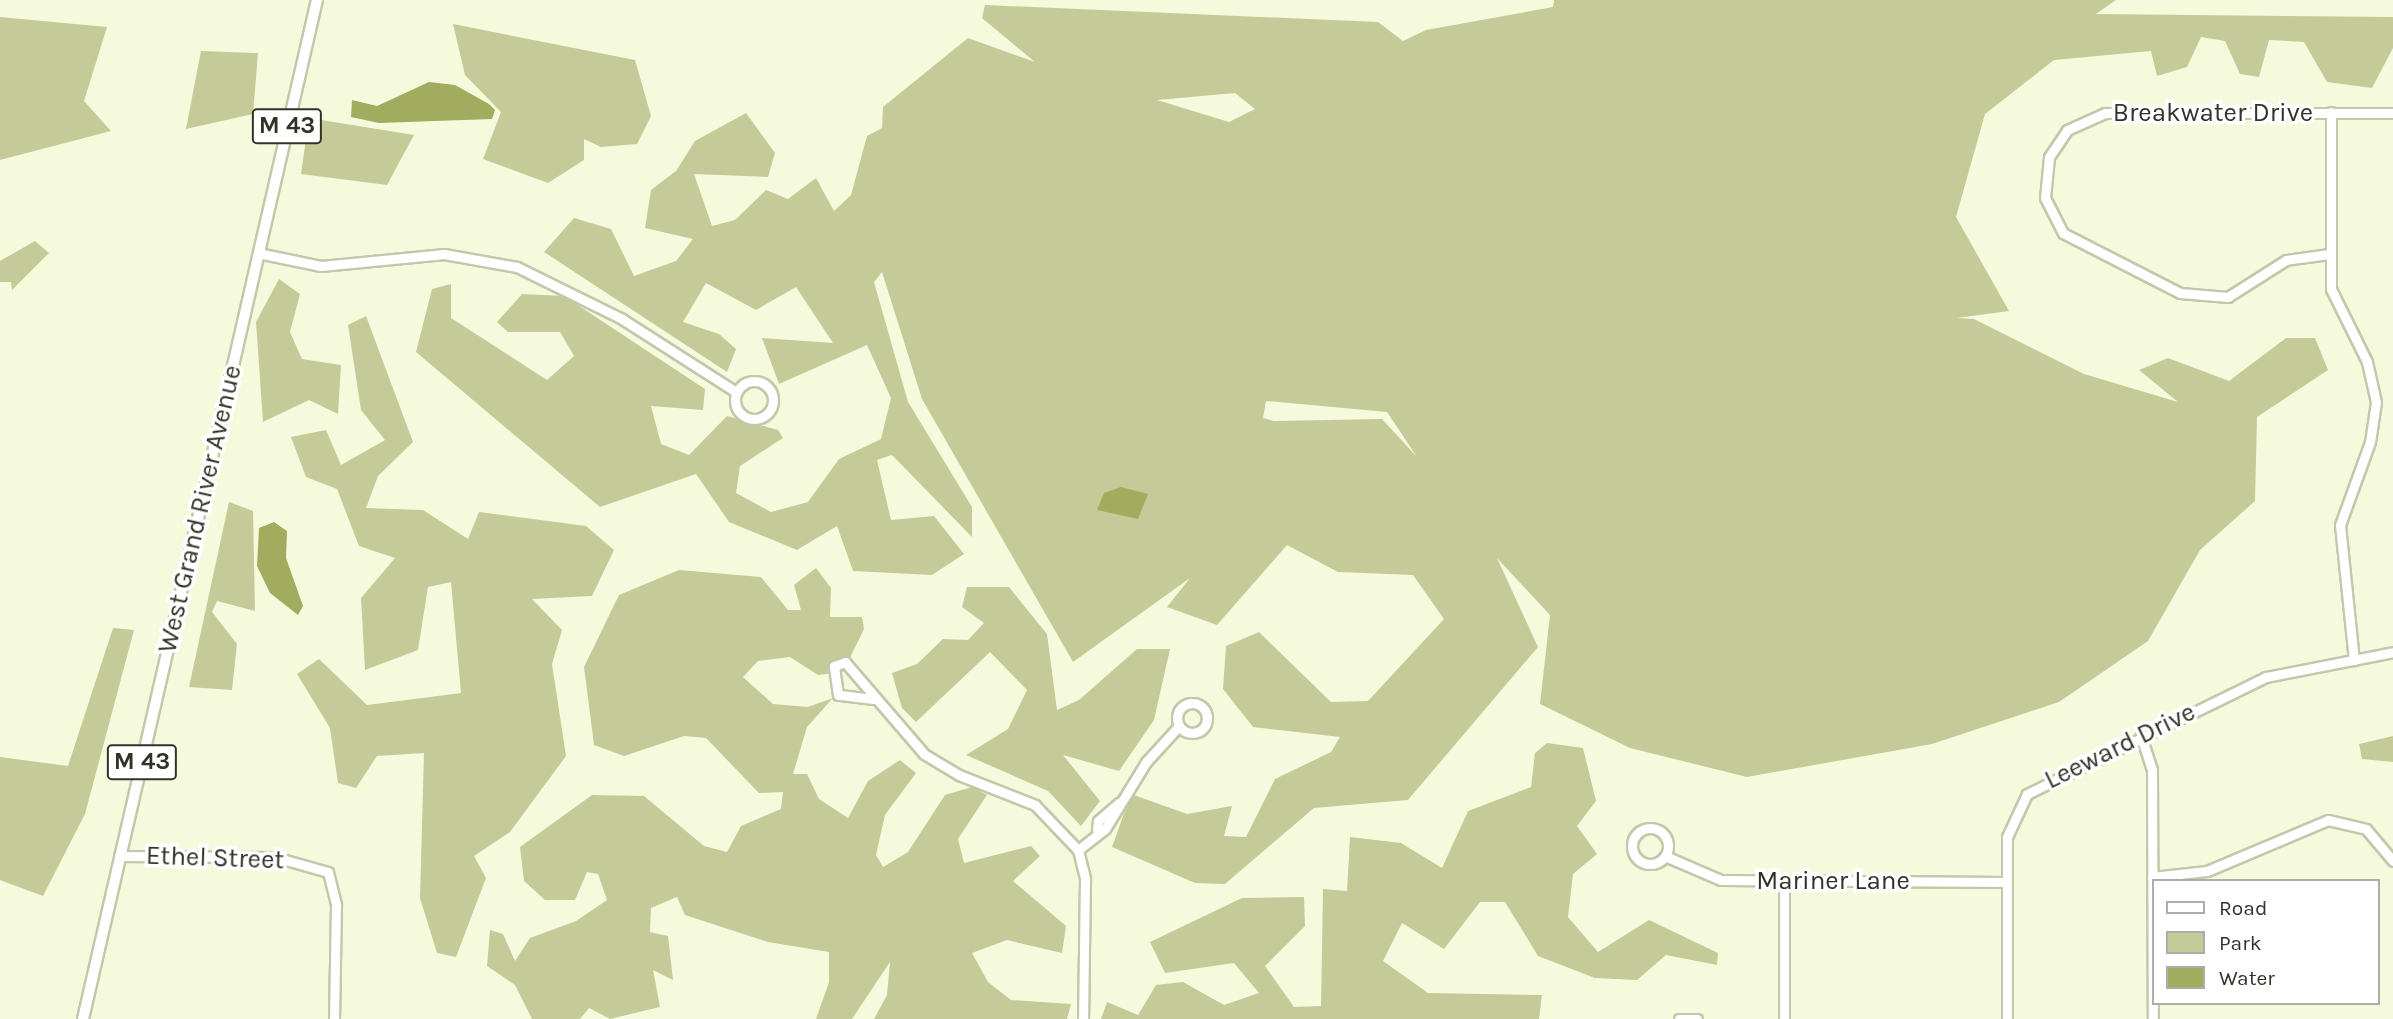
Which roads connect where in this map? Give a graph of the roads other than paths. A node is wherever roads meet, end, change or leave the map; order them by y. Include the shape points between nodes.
1 (317, 0) edge
2 (2331, 113) junction
3 (2393, 113) edge
4 (258, 253) junction
5 (2329, 254) junction
6 (736, 392) junction
7 (2393, 652) edge
8 (2354, 660) junction
9 (873, 699) junction
10 (1179, 726) dead end
11 (2141, 736) junction
12 (1078, 850) junction
13 (120, 856) junction
14 (1665, 856) junction
15 (2393, 861) edge
16 (2152, 877) joint
17 (1784, 881) junction
18 (2006, 882) junction
19 (83, 1019) edge
20 (334, 1019) edge
21 (1083, 1019) edge
22 (1679, 1019) edge
23 (1697, 1019) edge
24 (1784, 1019) edge
25 (2007, 1019) edge

1 - 4 main road, West Grand River Avenue / M 43
2 - 3 street, Breakwater Drive
2 - 5 street
2 - 5 street, Breakwater Drive via 2098,114 2062,136 2044,179 2049,210 2071,240 2190,296 2228,297 2286,260
4 - 6 street via 323,266 444,254 517,267 622,319
4 - 13 main road, West Grand River Avenue / M 43
5 - 8 street via 2333,299 2367,362 2376,402 2373,432 2340,525
6 - 6 street via 735,404 743,416 758,419 770,411 772,396 764,384 749,381
7 - 8 street, Leeward Drive
8 - 11 street, Leeward Drive via 2266,677
9 - 9 street via 838,695 834,666 845,662
9 - 12 street via 924,754 959,775 1035,805
10 - 12 street via 1119,803 1112,820
11 - 16 street via 2152,770
11 - 18 street, Leeward Drive via 2027,794 2008,829
12 - 21 street via 1084,878
13 - 19 main road, West Grand River Avenue / M 43
13 - 20 street, Ethel Street via 275,857 328,872 336,905
14 - 14 street, Mariner Lane via 1666,838 1656,829 1643,830 1633,839 1641,863
14 - 17 street, Mariner Lane via 1709,878
15 - 16 street via 2366,829 2328,820 2207,872
17 - 18 street, Mariner Lane
17 - 24 street
18 - 25 street, Leeward Drive
22 - 23 street

